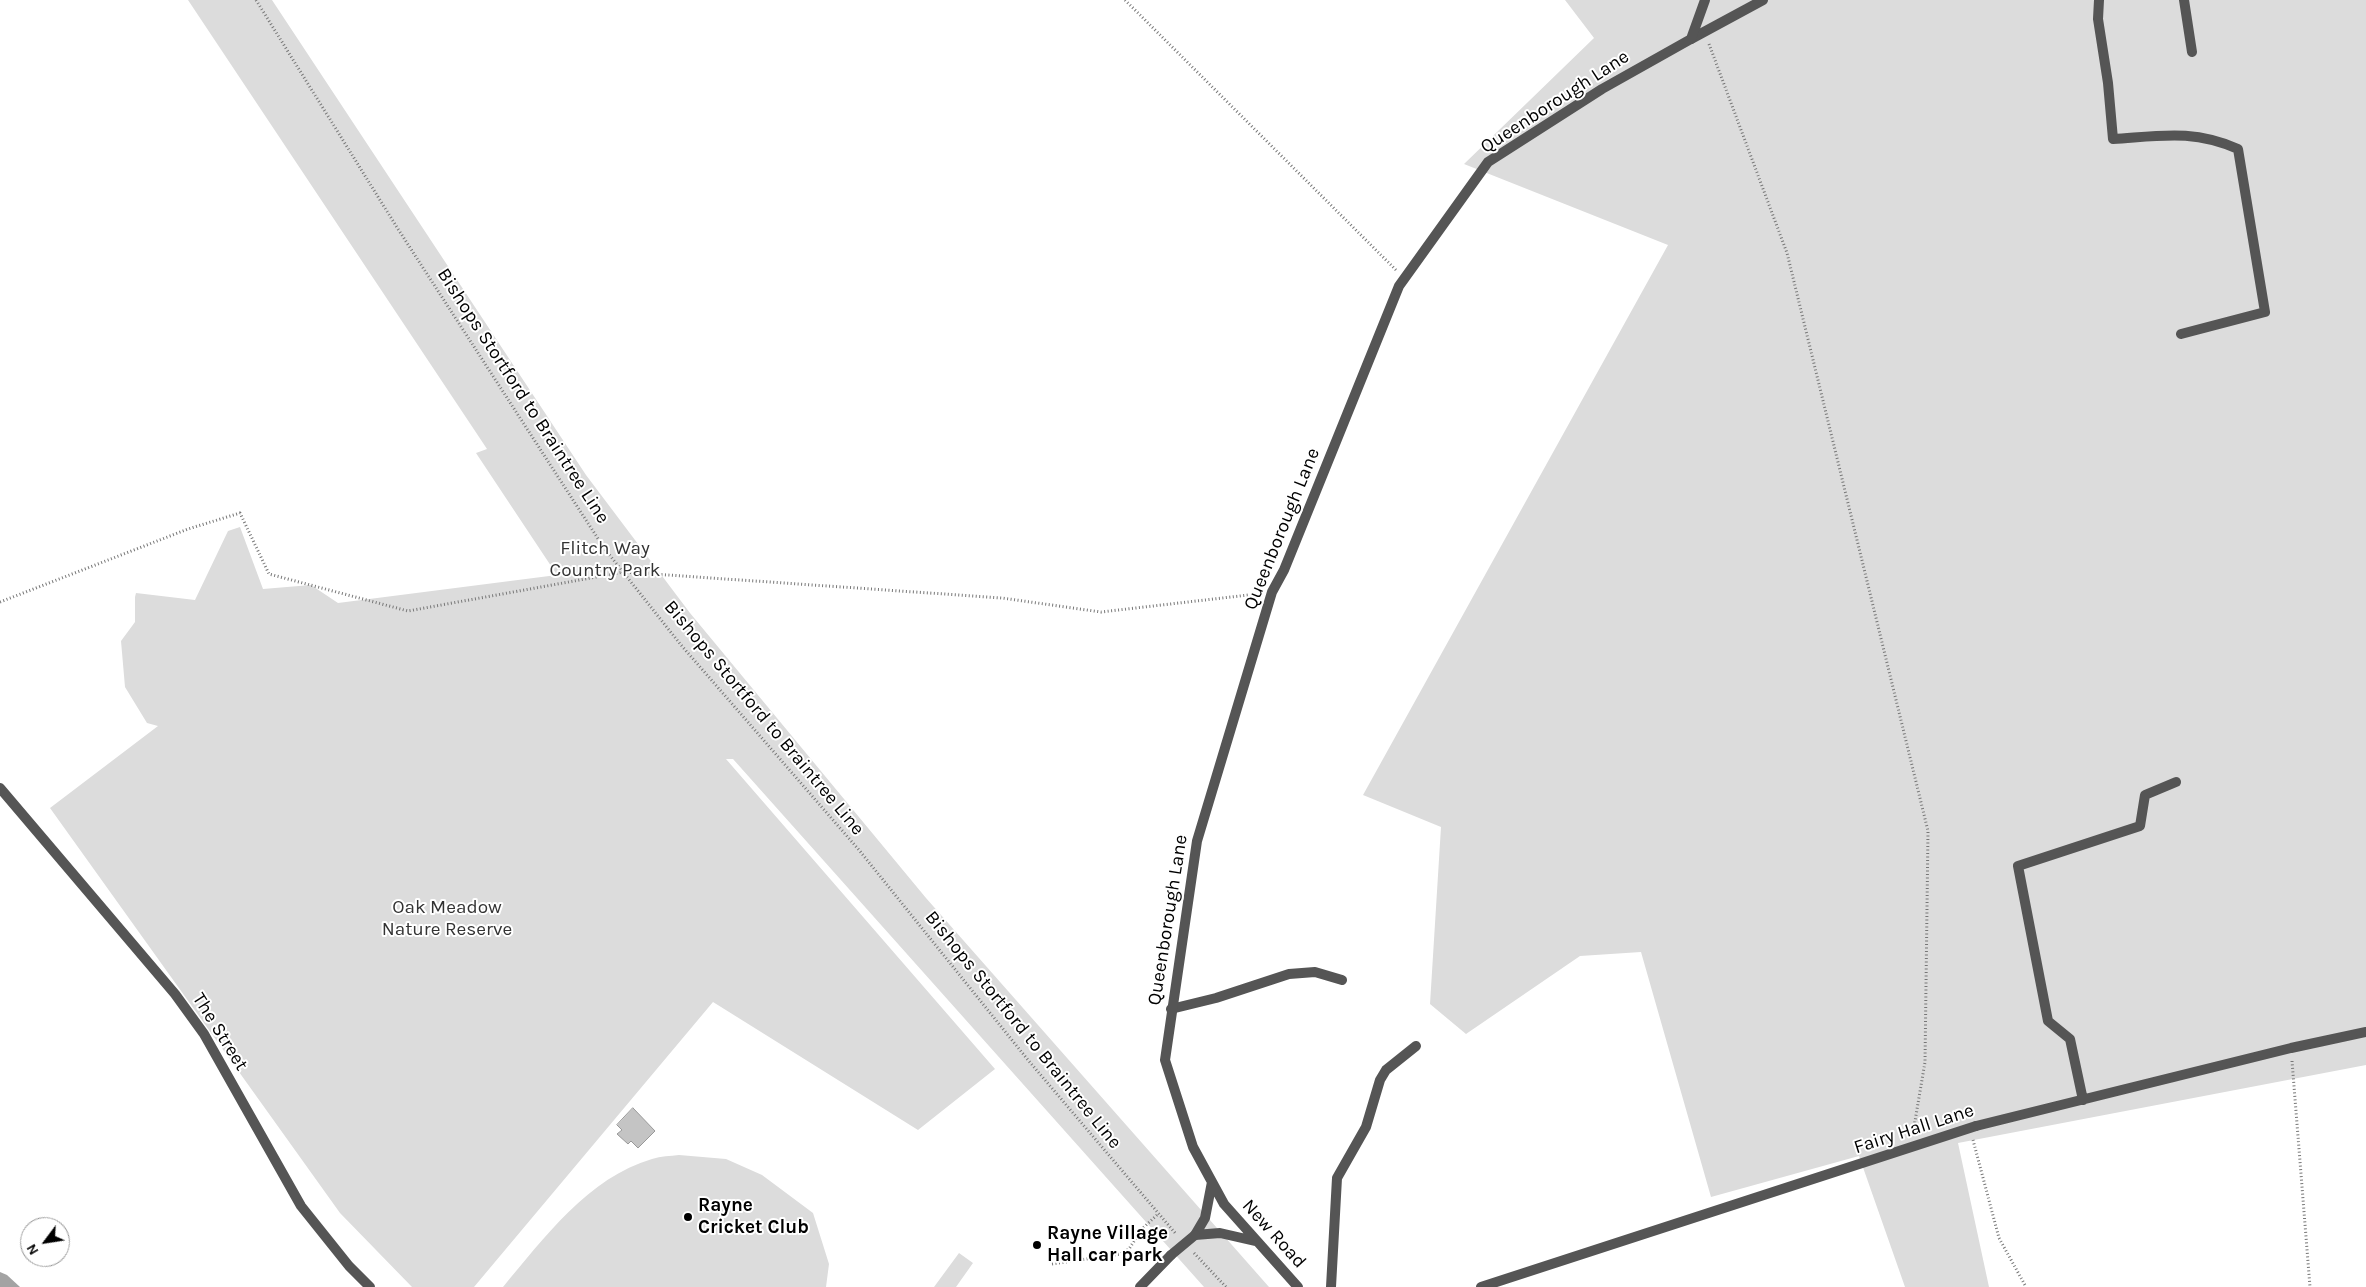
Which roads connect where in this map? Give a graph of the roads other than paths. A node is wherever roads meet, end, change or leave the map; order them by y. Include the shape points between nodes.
1 (1705, 0) edge
2 (1763, 0) edge
3 (2098, 0) edge
4 (2184, 0) edge
5 (1691, 39) junction
6 (2192, 52) dead end
7 (2181, 334) dead end
8 (2176, 782) dead end
9 (0, 788) edge
10 (1342, 980) dead end
11 (1171, 1009) junction
12 (2366, 1032) edge
13 (1416, 1046) dead end
14 (2083, 1100) junction
15 (1212, 1182) junction
16 (1224, 1204) joint
17 (1195, 1235) junction
18 (1256, 1241) junction
19 (370, 1287) edge
20 (1140, 1287) edge
21 (1298, 1287) edge
22 (1331, 1287) edge
23 (1481, 1287) edge

1 - 5 street
2 - 5 street, Queenborough Lane
3 - 7 street via 2113,139 2182,134 2216,139 2238,149 2265,312
4 - 6 street
5 - 11 street, Queenborough Lane via 1602,89 1488,162 1399,286 1284,570 1272,592 1197,841
8 - 14 street via 2145,795 2140,826 2018,866 2048,1021 2070,1039
9 - 19 street, The Street via 175,994 204,1034 301,1206
10 - 11 street via 1315,972 1289,974
11 - 15 street, Queenborough Lane via 1165,1060 1193,1147
12 - 14 street, Fairy Hall Lane
13 - 22 street via 1391,1065 1380,1080 1366,1127 1336,1178
14 - 23 street, Fairy Hall Lane via 1973,1127
15 - 16 street, Queenborough Lane
15 - 17 street via 1205,1218
16 - 18 street, New Road
17 - 18 street via 1220,1233
17 - 20 street, bridge
18 - 21 street, New Road

